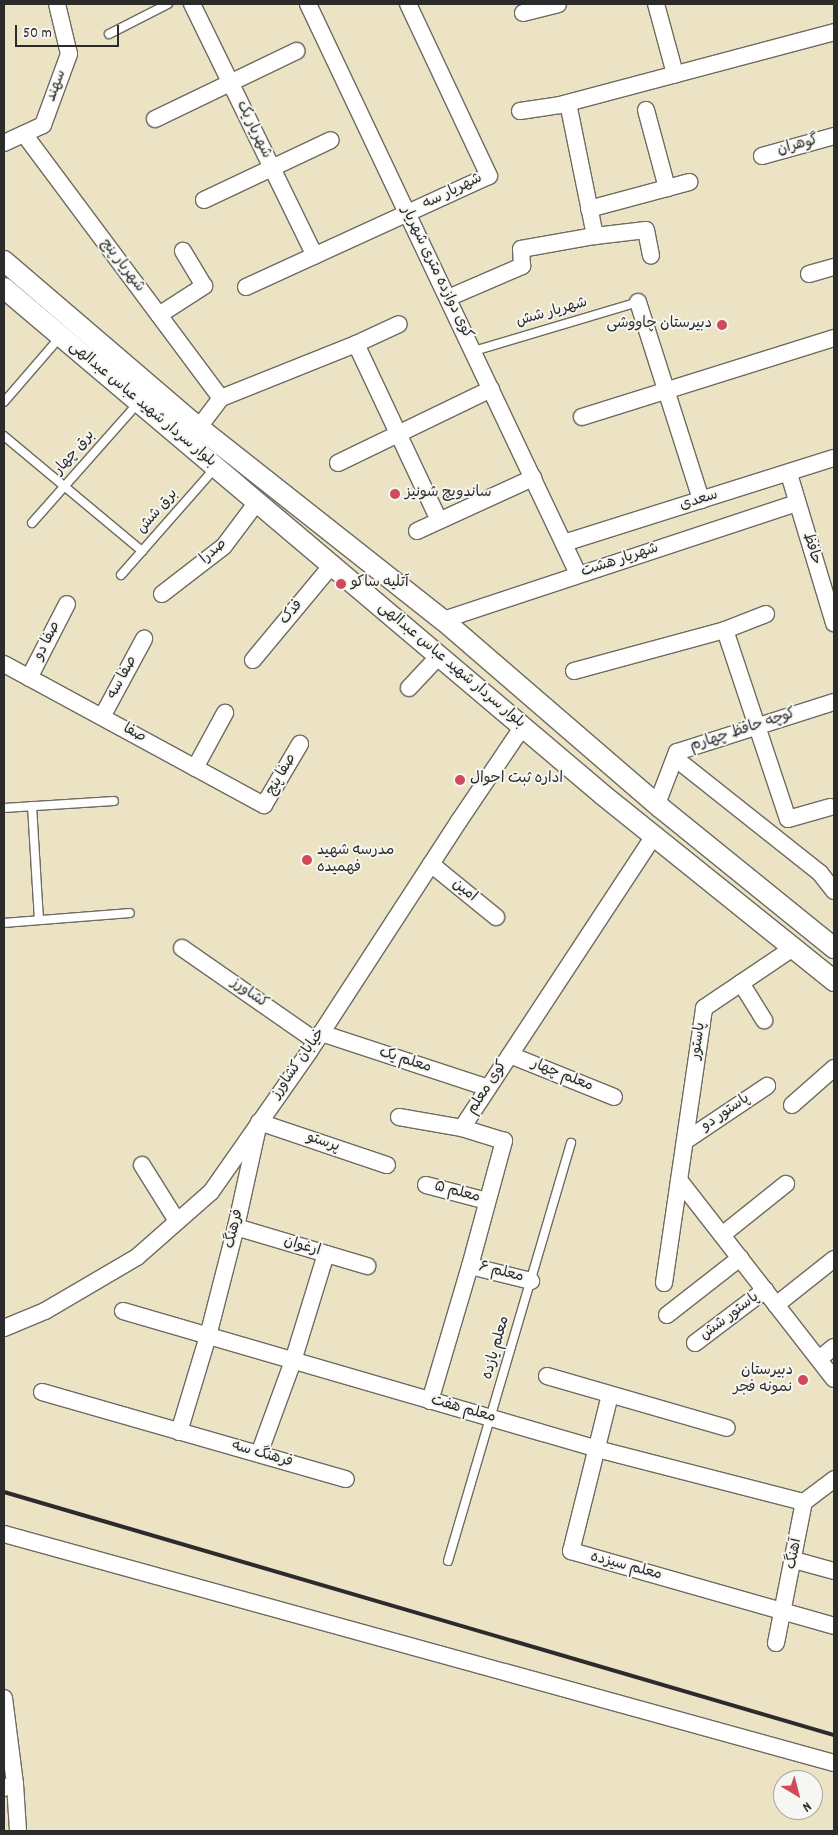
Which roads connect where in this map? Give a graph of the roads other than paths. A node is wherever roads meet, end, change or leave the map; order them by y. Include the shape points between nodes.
1 (58, 4) edge
2 (168, 4) edge
3 (192, 4) edge
4 (308, 4) edge
5 (408, 4) edge
6 (558, 4) edge
7 (656, 4) edge
8 (523, 14) dead end
9 (834, 32) edge
10 (109, 34) dead end
11 (296, 51) dead end
12 (675, 74) junction
13 (230, 83) junction
14 (568, 103) junction
15 (646, 110) dead end
16 (520, 111) dead end
17 (155, 119) dead end
18 (24, 134) junction
19 (834, 136) edge
20 (331, 140) dead end
21 (4, 143) edge
22 (762, 156) dead end
23 (272, 168) junction
24 (689, 182) dead end
25 (667, 188) junction
26 (204, 200) dead end
27 (589, 209) junction
28 (408, 214) junction
29 (595, 236) junction
30 (183, 252) dead end
31 (315, 256) junction
32 (651, 256) dead end
33 (4, 261) edge
34 (834, 267) edge
35 (809, 274) dead end
36 (246, 287) dead end
37 (4, 288) edge
38 (448, 298) junction
39 (638, 302) joint
40 (159, 315) junction
41 (399, 324) dead end
42 (61, 336) junction
43 (834, 338) edge
44 (356, 344) junction
45 (474, 351) junction
46 (491, 389) junction
47 (667, 392) junction
48 (220, 398) junction
49 (4, 402) edge
50 (139, 402) junction
51 (582, 417) dead end
52 (199, 427) junction
53 (398, 434) junction
54 (4, 436) edge
55 (834, 458) edge
56 (338, 463) dead end
57 (216, 467) junction
58 (789, 474) junction
59 (533, 478) junction
60 (64, 487) junction
61 (701, 500) junction
62 (257, 502) junction
63 (797, 503) junction
64 (439, 520) junction
65 (32, 523) dead end
66 (417, 531) dead end
67 (564, 543) junction
68 (142, 551) junction
69 (332, 565) junction
70 (578, 574) junction
71 (121, 575) dead end
72 (162, 594) dead end
73 (67, 604) dead end
74 (766, 614) dead end
75 (443, 620) junction
76 (834, 623) edge
77 (725, 630) junction
78 (144, 638) dead end
79 (440, 656) junction
80 (253, 660) dead end
81 (4, 664) edge
82 (574, 671) dead end
83 (29, 678) junction
84 (409, 688) dead end
85 (834, 702) edge
86 (542, 706) junction
87 (225, 713) dead end
88 (102, 717) junction
89 (523, 726) junction
90 (756, 727) junction
91 (300, 744) dead end
92 (675, 758) junction
93 (195, 768) junction
94 (114, 801) dead end
95 (657, 804) junction
96 (264, 805) joint
97 (32, 806) junction
98 (830, 807) dead end
99 (4, 808) edge
100 (654, 836) junction
101 (430, 864) junction
102 (834, 891) edge
103 (130, 913) dead end
104 (496, 917) dead end
105 (39, 920) junction
106 (4, 923) edge
107 (182, 948) dead end
108 (793, 948) junction
109 (834, 948) edge
110 (834, 981) edge
111 (741, 983) junction
112 (764, 1020) dead end
113 (319, 1037) junction
114 (510, 1055) junction
115 (834, 1068) edge
116 (767, 1086) dead end
117 (488, 1088) junction
118 (614, 1097) dead end
119 (792, 1106) dead end
120 (399, 1117) dead end
121 (258, 1122) junction
122 (462, 1128) junction
123 (685, 1141) junction
124 (571, 1144) dead end
125 (142, 1165) dead end
126 (387, 1165) dead end
127 (679, 1180) junction
128 (786, 1184) dead end
129 (426, 1185) dead end
130 (487, 1201) junction
131 (177, 1221) junction
132 (236, 1227) junction
133 (722, 1235) junction
134 (326, 1254) junction
135 (740, 1258) junction
136 (834, 1259) edge
137 (367, 1266) dead end
138 (470, 1266) junction
139 (531, 1281) junction
140 (664, 1284) dead end
141 (765, 1290) junction
142 (776, 1305) junction
143 (124, 1311) dead end
144 (667, 1315) dead end
145 (4, 1328) edge
146 (208, 1336) junction
147 (696, 1343) dead end
148 (834, 1347) edge
149 (819, 1359) junction
150 (293, 1361) junction
151 (547, 1376) dead end
152 (834, 1379) edge
153 (42, 1392) dead end
154 (610, 1395) junction
155 (430, 1401) junction
156 (491, 1418) junction
157 (727, 1428) dead end
158 (179, 1432) junction
159 (597, 1450) junction
160 (259, 1454) junction
161 (346, 1479) dead end
162 (834, 1479) edge
163 (804, 1502) junction
164 (4, 1534) edge
165 (794, 1560) junction
166 (448, 1561) dead end
167 (834, 1571) edge
168 (783, 1610) junction
169 (834, 1626) edge
170 (776, 1643) dead end
171 (4, 1698) edge
172 (834, 1763) edge
173 (10, 1786) edge
174 (18, 1831) edge

1 - 18 street, سهند via 69,54 43,125
2 - 10 lane
3 - 13 street, شهریار یک
4 - 28 street, کوی دوازده متری شهریار
5 - 28 street, شهریار سه via 489,176
6 - 8 street
7 - 12 street
9 - 12 street
11 - 13 street
12 - 14 street
13 - 17 street
13 - 23 street, شهریار یک
14 - 16 street
14 - 27 street
15 - 25 street
18 - 21 street, سهند
18 - 40 street, شهریار پنج
19 - 22 street, گوهران
20 - 23 street
23 - 26 street
23 - 31 street, شهریار یک
24 - 25 street
25 - 27 street
27 - 29 street
28 - 31 street, شهریار سه
28 - 38 street, کوی دوازده متری شهریار
29 - 32 street via 646,230
29 - 38 street via 521,249 522,266
30 - 40 street via 204,286
31 - 36 street, شهریار سه
33 - 52 street, بلوار سردار شهید عباس عبدالهی
34 - 35 street
37 - 42 street, بلوار سردار شهید عباس عبدالهی
38 - 45 street, کوی دوازده متری شهریار
39 - 45 lane, شهریار شش
39 - 47 street
40 - 48 street, شهریار پنج
41 - 44 street
42 - 49 lane
42 - 50 street, بلوار سردار شهید عباس عبدالهی
43 - 47 street
44 - 48 street
44 - 53 street
45 - 46 street, کوی دوازده متری شهریار
46 - 53 street
46 - 59 street, کوی دوازده متری شهریار
47 - 51 street
47 - 61 street
48 - 52 street
50 - 57 street, بلوار سردار شهید عباس عبدالهی
50 - 60 lane, برق چهار
52 - 75 street, بلوار سردار شهید عباس عبدالهی
53 - 56 street
53 - 64 street
54 - 60 lane
55 - 58 street, سعدی
57 - 62 street, بلوار سردار شهید عباس عبدالهی
57 - 68 lane, برق شش
58 - 61 street, سعدی
58 - 63 street, حافظ
59 - 64 street
59 - 67 street, کوی دوازده متری شهریار
60 - 65 lane, برق چهار
60 - 68 lane
61 - 67 street, سعدی
62 - 69 street, بلوار سردار شهید عباس عبدالهی
62 - 72 street, صدرا via 224,546
63 - 70 street, شهریار هشت
63 - 76 street, حافظ
64 - 66 street
67 - 70 street, کوی دوازده متری شهریار
68 - 71 lane, برق شش
69 - 79 street, بلوار سردار شهید عباس عبدالهی
69 - 80 street, فدک
70 - 75 street, شهریار هشت
73 - 83 street, صفا دو
74 - 77 street
75 - 86 street, بلوار سردار شهید عباس عبدالهی
77 - 82 street
77 - 90 street
78 - 88 street, صفا سه
79 - 84 street
79 - 89 street, بلوار سردار شهید عباس عبدالهی
81 - 83 street, صفا
83 - 88 street, صفا
85 - 90 street, کوچه حافظ چهارم
86 - 89 street
86 - 95 street, بلوار سردار شهید عباس عبدالهی
87 - 93 street
88 - 93 street, صفا
89 - 100 street, بلوار سردار شهید عباس عبدالهی
89 - 101 street, خیابان کشاورز
90 - 92 street, کوچه حافظ چهارم via 677,752
90 - 98 street via 788,819
91 - 96 street, صفا پنج
92 - 95 street, کوچه حافظ چهارم
92 - 102 street via 820,873
93 - 96 street, صفا
94 - 97 lane
95 - 109 street, بلوار سردار شهید عباس عبدالهی
97 - 99 lane
97 - 105 lane
100 - 108 street, بلوار سردار شهید عباس عبدالهی
100 - 114 street, کوی معلم
101 - 104 street, امین
101 - 113 street, خیابان کشاورز
103 - 105 lane
105 - 106 lane
107 - 113 street, کشاورز
108 - 110 street, بلوار سردار شهید عباس عبدالهی
108 - 111 street, پاستور
111 - 112 street
111 - 123 street, پاستور via 704,1008
113 - 117 street, معلم یک
113 - 121 street, خیابان کشاورز
114 - 117 street, کوی معلم
114 - 118 street, معلم چهار
115 - 119 street
116 - 123 street, پاستور دو
117 - 122 street, کوی معلم
120 - 122 street
121 - 126 street, پرستو
121 - 131 street, خیابان کشاورز via 211,1192
121 - 132 street, فرهنگ
122 - 130 street, کوی معلم via 504,1141
123 - 127 street, پاستور
124 - 139 lane, معلم یازده
125 - 131 street
127 - 133 street
127 - 140 street, پاستور
128 - 133 street
129 - 130 street, معلم ۵
130 - 138 street, کوی معلم
131 - 145 street, خیابان کشاورز via 137,1257 45,1311
132 - 134 street, ارغوان
132 - 146 street, فرهنگ
133 - 135 street
134 - 137 street, ارغوان
134 - 150 street
135 - 141 street
135 - 144 street
136 - 142 street
138 - 139 street, معلم ۶
138 - 155 street, کوی معلم
139 - 156 lane, معلم یازده
141 - 142 street
141 - 147 street, پاستور شش
142 - 149 street
143 - 146 street, معلم هفت
146 - 150 street, معلم هفت
146 - 158 street
148 - 149 street
149 - 152 street
150 - 155 street, معلم هفت
150 - 160 street
151 - 154 street
153 - 158 street, فرهنگ سه
154 - 157 street
154 - 159 street
155 - 156 street, معلم هفت
156 - 159 street, معلم هفت
156 - 166 lane, معلم یازده
158 - 160 street, فرهنگ سه
159 - 163 street, معلم هفت
159 - 168 street, معلم سیزده via 571,1552
160 - 161 street, فرهنگ سه
162 - 163 street
163 - 165 street, آهنگ
164 - 172 street
165 - 167 street
165 - 168 street, آهنگ
168 - 169 street
168 - 170 street, آهنگ
171 - 173 street
173 - 174 street

